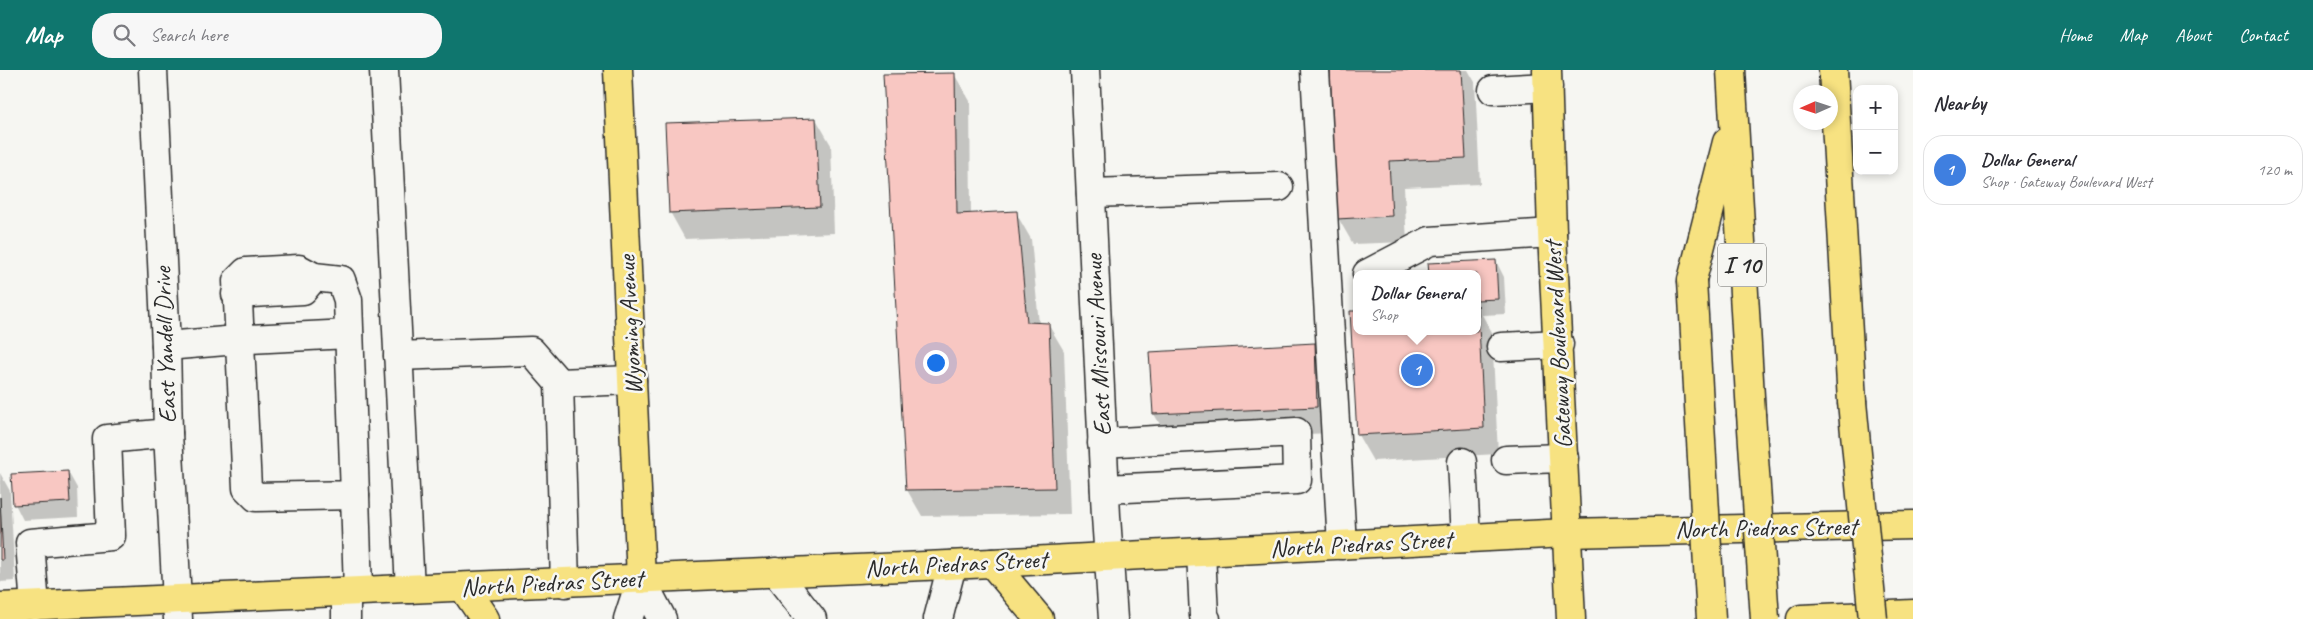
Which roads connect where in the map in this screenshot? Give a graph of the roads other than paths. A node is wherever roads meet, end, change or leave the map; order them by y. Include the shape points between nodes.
1 (153, 70) edge
2 (384, 70) edge
3 (618, 70) edge
4 (1084, 70) edge
5 (1315, 70) edge
6 (1731, 70) edge
7 (1548, 78) edge
8 (1834, 79) edge
9 (1493, 90) dead end
10 (1733, 117) junction
11 (1279, 187) dead end
12 (1090, 193) junction
13 (1552, 233) junction
14 (1374, 270) edge
15 (349, 334) junction
16 (239, 340) junction
17 (1559, 344) junction
18 (166, 346) junction
19 (1501, 347) dead end
20 (398, 356) junction
21 (632, 380) junction
22 (558, 383) junction
23 (168, 433) junction
24 (1102, 443) junction
25 (1564, 458) junction
26 (1506, 460) dead end
27 (1462, 462) dead end
28 (1105, 489) junction
29 (355, 495) junction
30 (1913, 525) edge
31 (1567, 533) junction
32 (1466, 538) junction
33 (1342, 545) junction
34 (1201, 552) junction
35 (1108, 557) junction
36 (992, 563) junction
37 (952, 565) junction
38 (775, 572) junction
39 (641, 579) junction
40 (565, 583) junction
41 (463, 587) junction
42 (410, 589) junction
43 (352, 591) junction
44 (35, 606) junction
45 (0, 607) edge
46 (177, 609) edge
47 (1913, 614) edge
48 (346, 619) edge
49 (485, 619) edge
50 (628, 619) edge
51 (662, 619) edge
52 (812, 619) edge
53 (938, 619) edge
54 (1039, 619) edge
55 (1113, 619) edge
56 (1206, 619) edge
57 (1571, 619) edge
58 (1711, 619) edge
59 (1765, 619) edge
60 (1801, 619) edge
61 (1873, 619) edge

1 - 18 street, East Yandell Drive
2 - 20 street
3 - 21 main road, Wyoming Avenue
4 - 12 street, East Missouri Avenue
5 - 33 street
6 - 10 main road, I 10
7 - 9 street
7 - 13 main road, Gateway Boulevard West
8 - 61 main road, bridge via 1852,402
10 - 58 main road, bridge via 1692,280
10 - 59 main road, I 10, bridge
11 - 12 street
12 - 24 street, East Missouri Avenue
13 - 14 street via 1430,241
13 - 17 main road, Gateway Boulevard West
15 - 16 street
15 - 16 street via 348,300 341,280 314,277 303,290 236,294
15 - 29 street
16 - 18 street
16 - 29 street via 247,488 256,497
17 - 19 street
17 - 25 main road, Gateway Boulevard West
18 - 23 street, East Yandell Drive
20 - 22 street via 531,351
20 - 42 street
21 - 22 street
21 - 39 main road, Wyoming Avenue
22 - 40 street
23 - 44 street via 106,439 111,536 30,543
23 - 46 street, East Yandell Drive
24 - 28 street, East Missouri Avenue
24 - 28 street via 1296,432 1297,480
25 - 26 street
25 - 31 main road, Gateway Boulevard West
27 - 32 street
28 - 35 street, East Missouri Avenue
29 - 43 street
30 - 31 main road, North Piedras Street
31 - 32 main road, North Piedras Street
31 - 57 main road, Gateway Boulevard West
32 - 33 main road, North Piedras Street
33 - 34 main road, North Piedras Street
34 - 35 main road, North Piedras Street
34 - 56 street
35 - 36 main road, North Piedras Street
35 - 55 street, East Missouri Avenue
36 - 37 main road, North Piedras Street
36 - 54 main road
37 - 38 main road, North Piedras Street
37 - 53 street
38 - 39 main road, North Piedras Street
38 - 52 street
39 - 40 main road, North Piedras Street
39 - 50 street, Wyoming Avenue
39 - 51 street, Wyoming Avenue
40 - 41 main road, North Piedras Street
41 - 42 main road, North Piedras Street
41 - 49 main road
42 - 43 main road, North Piedras Street
43 - 46 main road, North Piedras Street
43 - 48 street
44 - 45 main road, North Piedras Street
44 - 46 main road, North Piedras Street
47 - 60 main road

